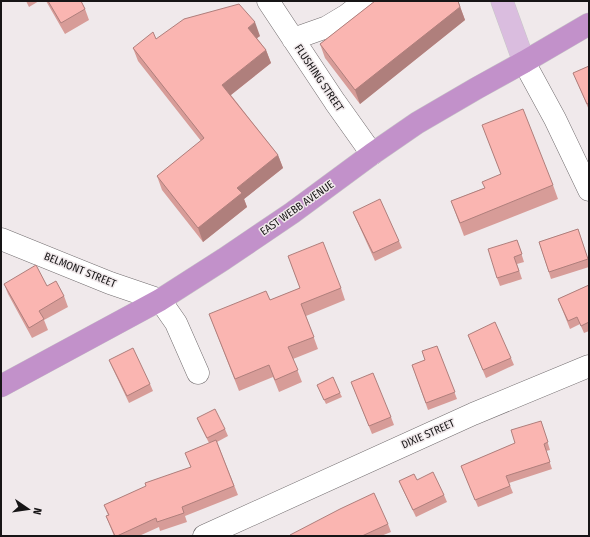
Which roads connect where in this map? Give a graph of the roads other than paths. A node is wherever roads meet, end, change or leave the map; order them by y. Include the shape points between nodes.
1 (268, 1) edge
2 (365, 1) edge
3 (502, 1) edge
4 (589, 24) edge
5 (293, 39) junction
6 (524, 62) junction
7 (372, 154) junction
8 (589, 190) edge
9 (1, 239) edge
10 (160, 300) junction
11 (589, 366) edge
12 (198, 373) dead end
13 (1, 386) edge
14 (204, 536) edge

1 - 5 street, FLUSHING STREET
2 - 5 street via 327,27
3 - 6 main road
4 - 6 highway, EAST WEBB AVENUE
5 - 7 street, FLUSHING STREET
6 - 7 highway, EAST WEBB AVENUE via 417,122
6 - 8 street
7 - 10 highway, EAST WEBB AVENUE via 292,213
9 - 10 street, BELMONT STREET via 110,283
10 - 12 street via 176,323
10 - 13 highway, EAST WEBB AVENUE
11 - 14 street, DIXIE STREET via 473,414

